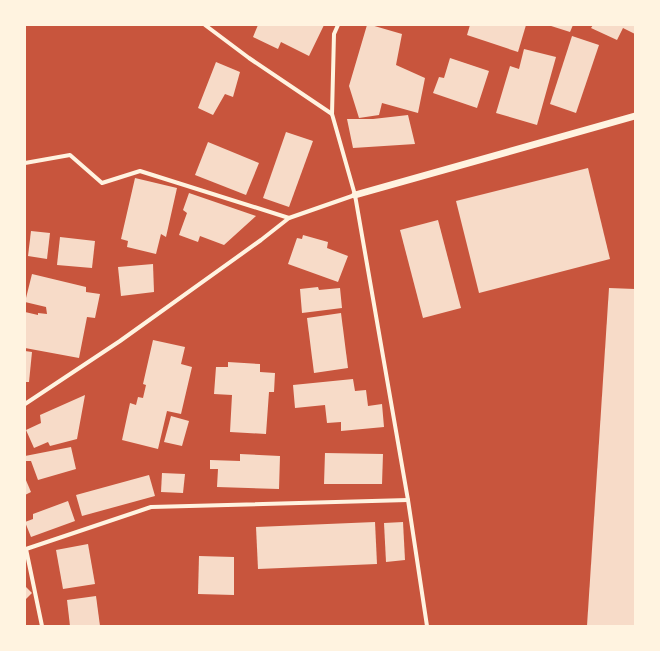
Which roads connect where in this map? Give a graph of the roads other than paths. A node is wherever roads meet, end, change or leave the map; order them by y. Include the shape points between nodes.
1 (205, 25) edge
2 (338, 25) edge
3 (332, 114) junction
4 (635, 116) edge
5 (25, 163) edge
6 (355, 195) junction
7 (289, 218) junction
8 (25, 404) edge
9 (408, 500) junction
10 (42, 626) edge
11 (426, 626) edge

1 - 3 street
2 - 3 street via 334,34
3 - 6 street
4 - 6 street
5 - 7 street via 70,155 102,183 140,171
6 - 7 street
6 - 9 street
7 - 8 street via 120,341
9 - 10 street via 151,506 26,549
9 - 11 street

